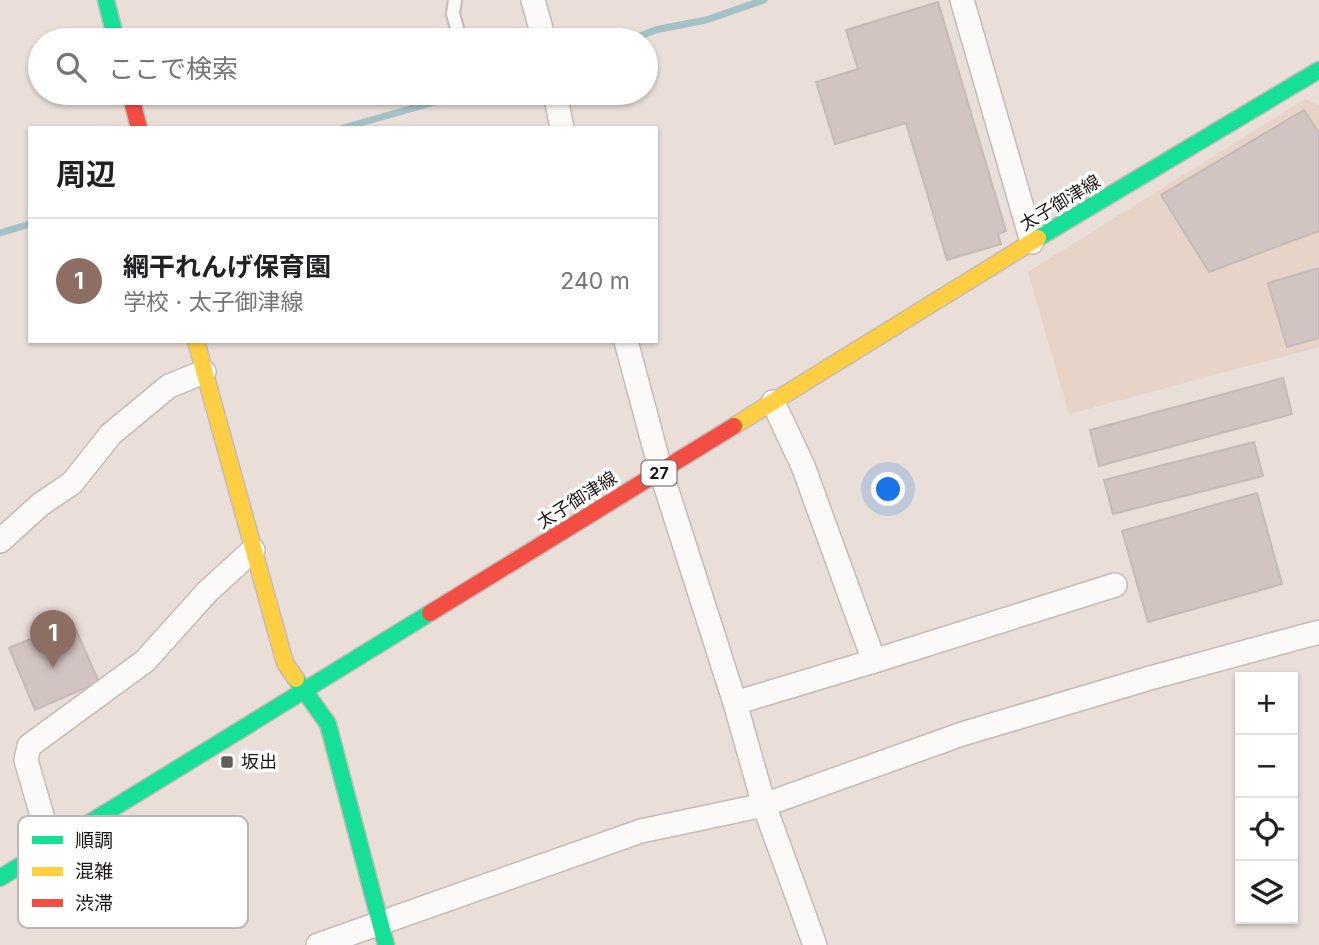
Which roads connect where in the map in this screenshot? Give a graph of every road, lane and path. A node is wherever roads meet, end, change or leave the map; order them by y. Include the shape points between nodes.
1 (106, 0) edge
2 (455, 0) edge
3 (533, 0) edge
4 (962, 0) edge
5 (113, 28) edge
6 (457, 28) edge
7 (541, 28) edge
8 (1319, 70) edge
9 (133, 105) edge
10 (557, 105) edge
11 (138, 126) edge
12 (562, 126) edge
13 (1032, 242) junction
14 (197, 343) edge
15 (627, 343) edge
16 (204, 372) junction
17 (773, 402) junction
18 (661, 472) junction
19 (0, 541) edge
20 (253, 550) junction
21 (1115, 585) dead end
22 (1319, 632) edge
23 (874, 661) junction
24 (303, 691) junction
25 (735, 703) junction
26 (764, 804) junction
27 (42, 816) edge
28 (101, 816) edge
29 (18, 867) edge
30 (0, 878) edge
31 (383, 934) edge
32 (318, 945) edge
33 (815, 945) edge

1 - 5 main road
2 - 6 lane
3 - 7 street
4 - 13 street
8 - 13 main road, 太子御津線 / 27
9 - 11 main road
10 - 12 street
13 - 17 main road, 太子御津線 / 27
14 - 16 main road
15 - 18 street
16 - 19 street via 169,386 111,434 72,483
16 - 20 main road
17 - 18 main road, 太子御津線 / 27
17 - 23 street via 803,466
18 - 24 main road, 太子御津線 / 27
18 - 25 street
20 - 24 main road via 285,663
20 - 27 street via 207,592 145,662 29,746 26,760
21 - 23 street
22 - 26 street via 962,734
23 - 25 street
24 - 28 main road, 太子御津線 / 27
24 - 31 main road via 328,724
25 - 26 street
26 - 31 street via 641,831
26 - 33 street
29 - 30 main road, 太子御津線 / 27
31 - 32 street

